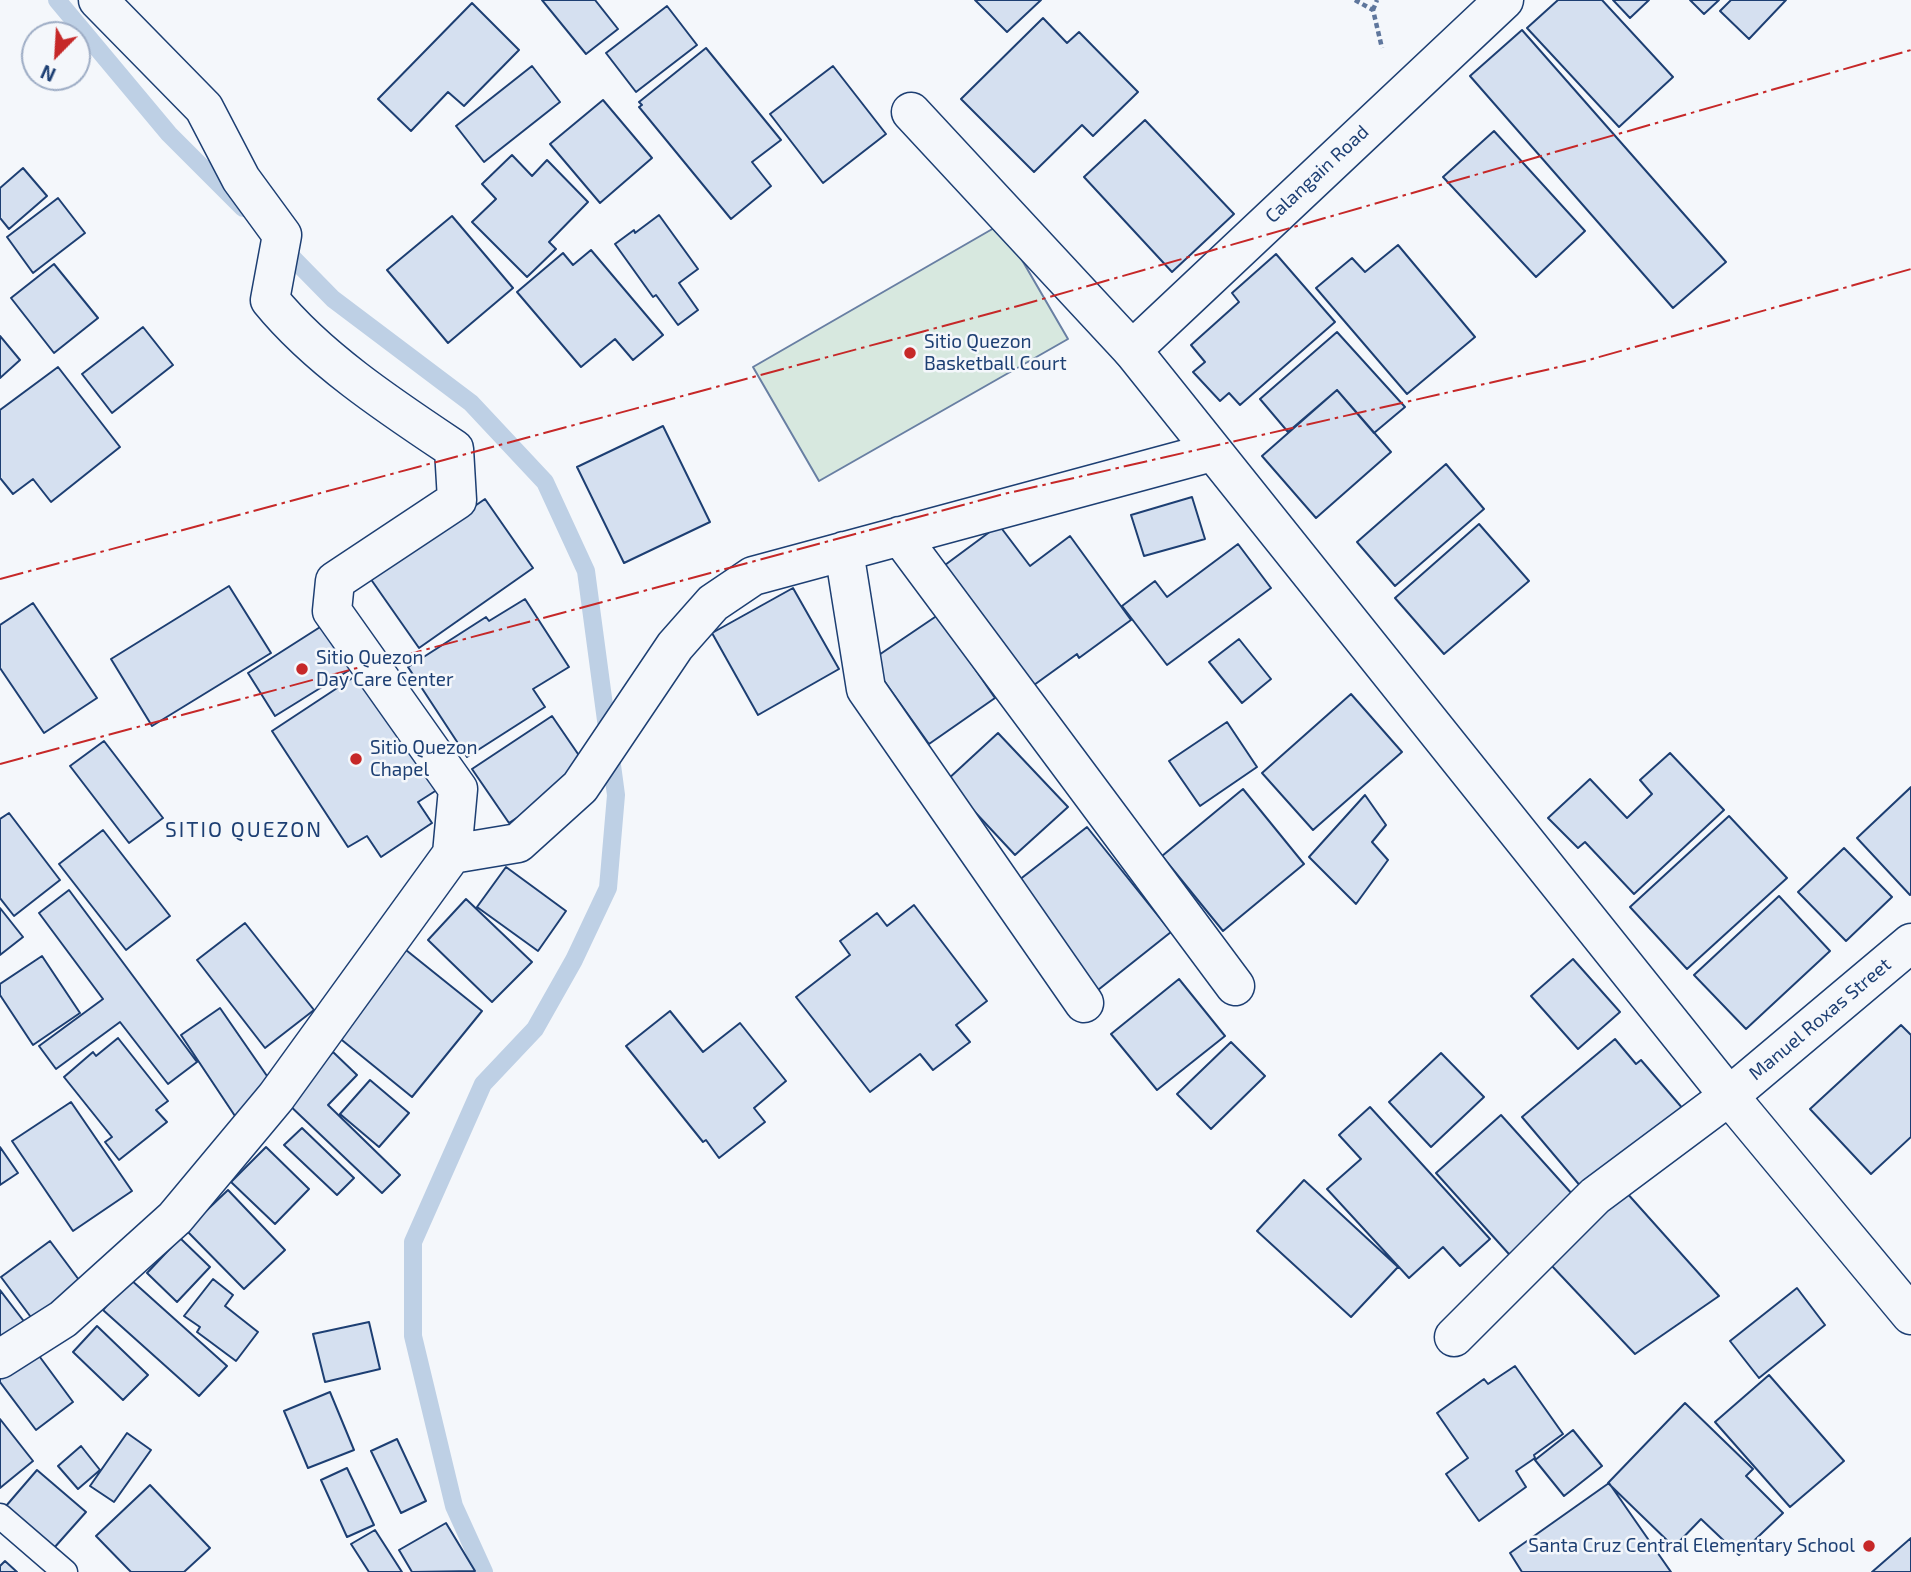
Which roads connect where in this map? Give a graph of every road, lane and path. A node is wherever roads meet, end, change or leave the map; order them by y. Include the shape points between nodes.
1 (98, 0) edge
2 (1377, 0) edge
3 (1504, 0) edge
4 (1373, 10) dead end
5 (911, 112) dead end
6 (1132, 349) junction
7 (1212, 452) junction
8 (900, 536) junction
9 (844, 551) junction
10 (452, 854) junction
11 (1911, 943) edge
12 (1235, 986) dead end
13 (1084, 1003) dead end
14 (1729, 1096) junction
15 (1911, 1315) edge
16 (1454, 1337) dead end
17 (0, 1359) edge
18 (0, 1517) edge
19 (65, 1572) edge

1 - 10 street via 204,108 241,180 282,235 271,300 289,323 382,401 454,449 457,500 335,581 332,611 458,789
2 - 4 path
3 - 6 street, Calangain Road
5 - 6 street
6 - 7 street
7 - 8 street
7 - 14 street
8 - 9 street
8 - 12 street
9 - 10 street via 753,576 713,603 675,646 580,787 518,843
9 - 13 street via 866,689
10 - 17 street via 276,1097 175,1218 63,1319
11 - 14 street, Manuel Roxas Street
14 - 15 street
14 - 16 street, Manuel Roxas Street via 1595,1196
18 - 19 lane

